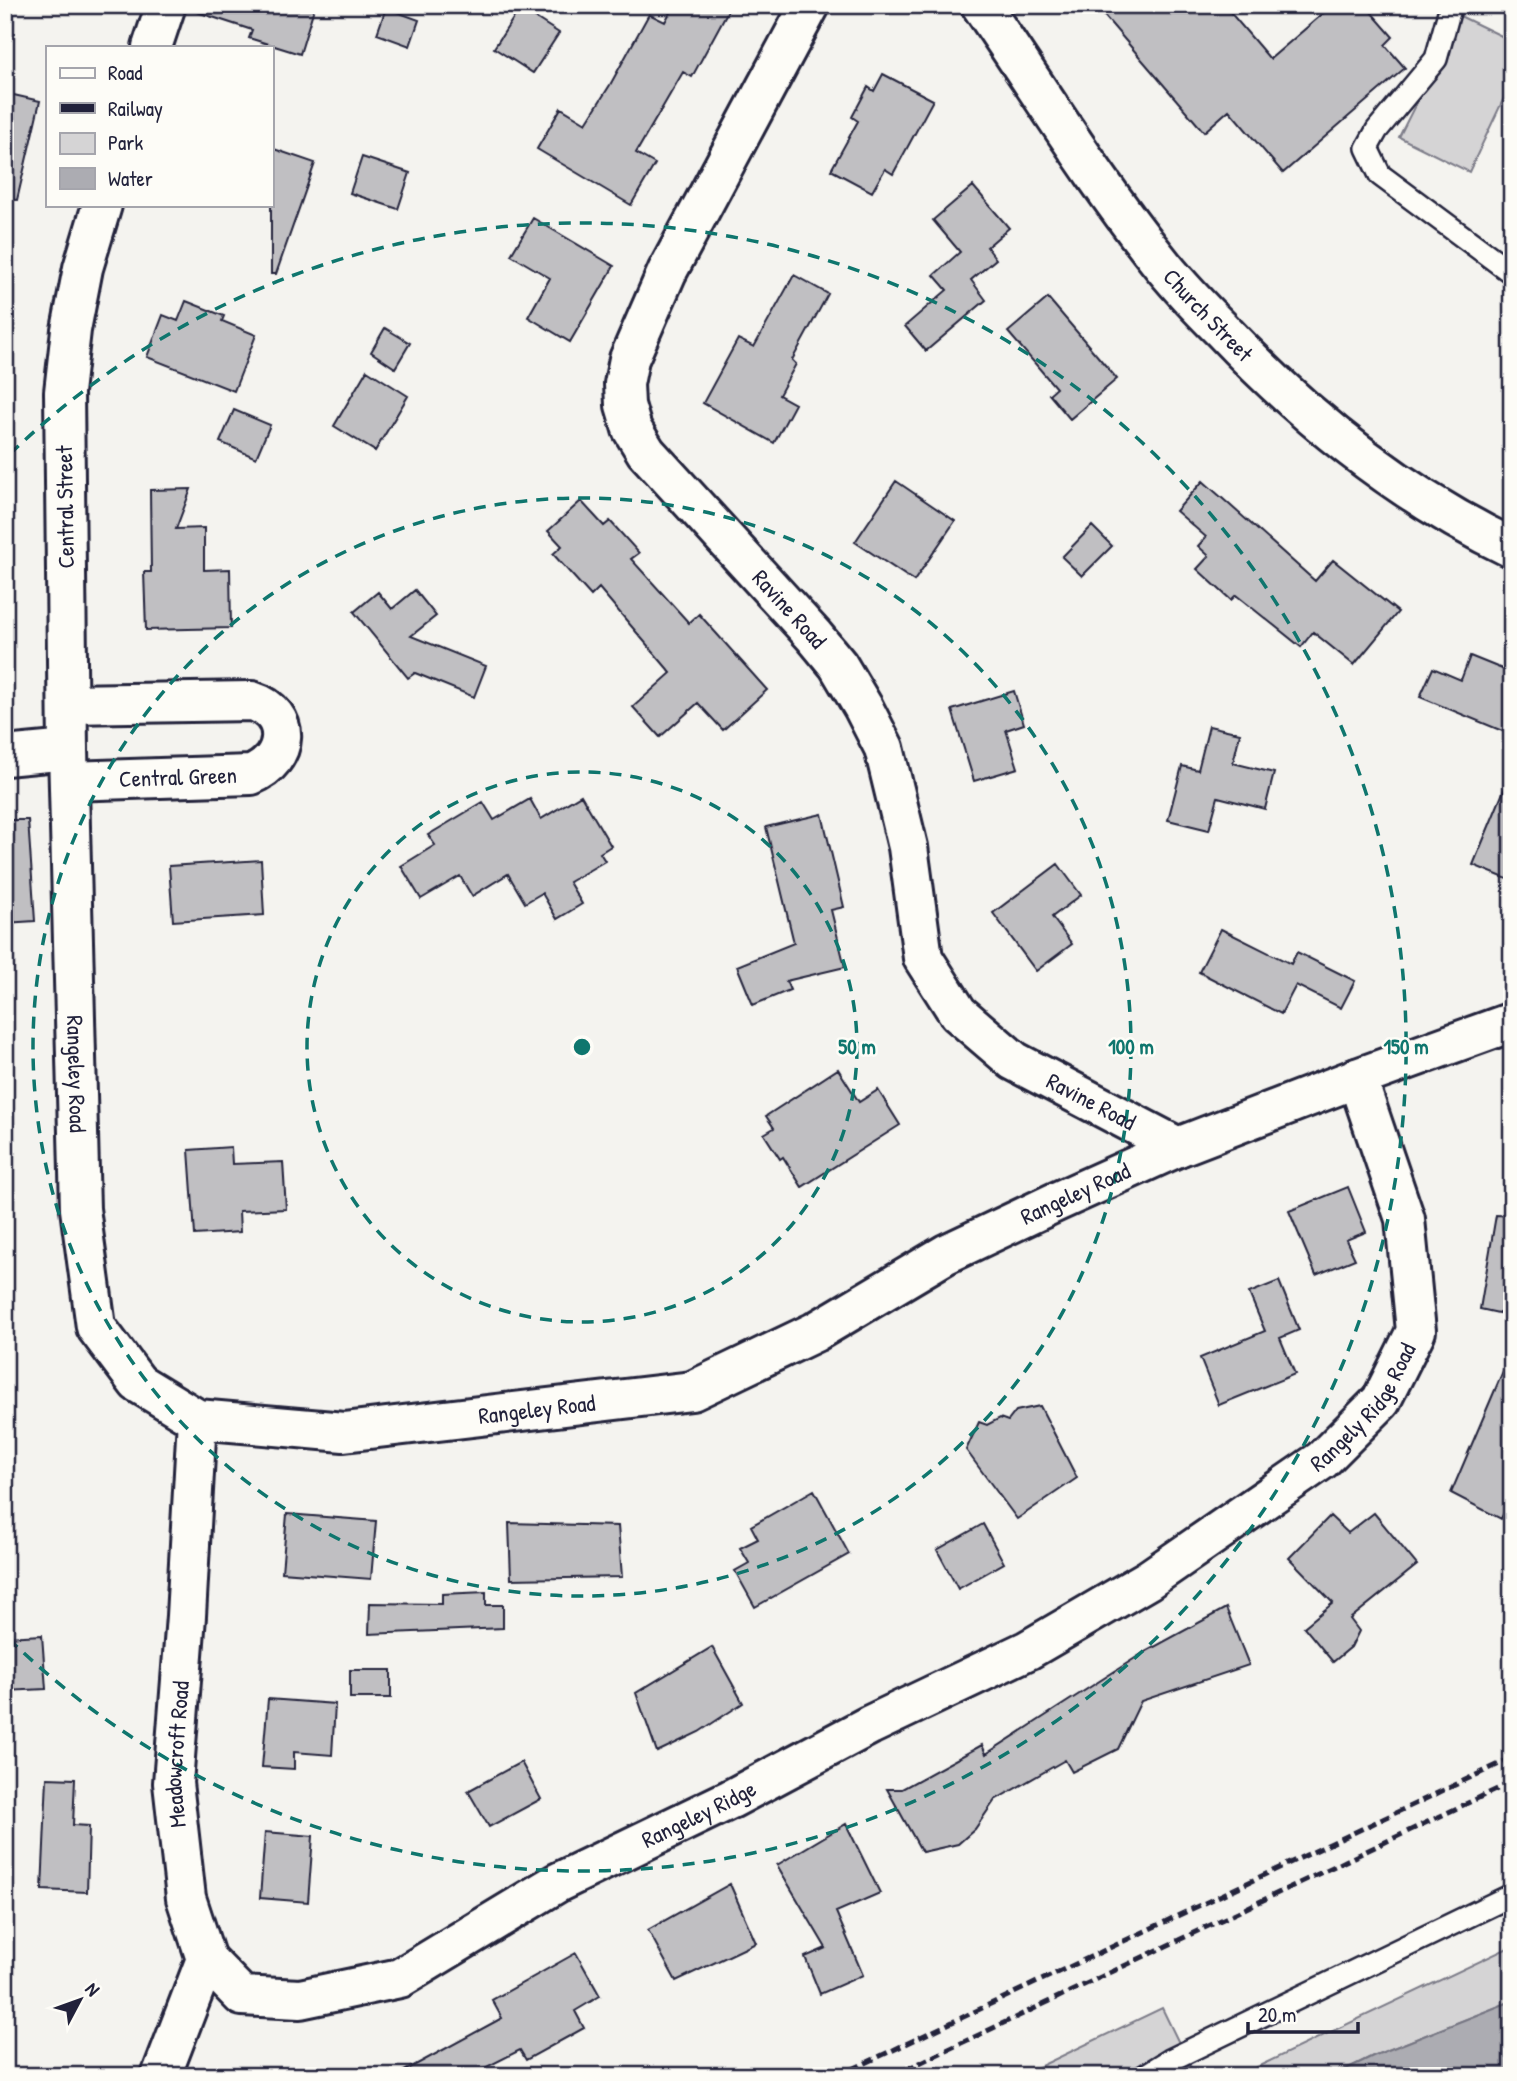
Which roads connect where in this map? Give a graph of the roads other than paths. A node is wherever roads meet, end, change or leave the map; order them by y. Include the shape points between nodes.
1 (166, 5) edge
2 (810, 5) edge
3 (981, 5) edge
4 (1451, 5) edge
5 (152, 46) edge
6 (102, 206) edge
7 (1512, 273) edge
8 (1512, 548) edge
9 (68, 704) junction
10 (5, 756) edge
11 (69, 766) junction
12 (1512, 1022) edge
13 (1357, 1078) junction
14 (1178, 1147) junction
15 (197, 1419) junction
16 (1187, 1554) joint
17 (1512, 1895) edge
18 (206, 1958) junction
19 (161, 2076) edge
20 (1144, 2076) edge

1 - 5 street
2 - 14 street, Ravine Road via 667,272 629,359 624,384 632,429 655,462 814,636 863,707 884,748 908,847 923,958 958,1013 1014,1061
3 - 8 street, Church Street via 1164,268 1242,351 1293,400 1389,478
4 - 7 lane via 1436,59 1367,148 1380,175
6 - 9 street, Central Street via 80,280 64,392
9 - 11 street, Central Street
9 - 11 street, Central Green via 252,701 276,717 281,738 277,756 251,775
10 - 11 street
11 - 15 street, Rangeley Road via 80,1209 96,1327 138,1383
12 - 13 street, Rangeley Road
13 - 14 street, Rangeley Road
13 - 16 street, Rangely Ridge Road via 1405,1219 1416,1331 1381,1401 1322,1460
14 - 15 street, Rangeley Road via 946,1254 815,1332 692,1391 344,1432
15 - 18 street, Meadowcroft Road via 173,1783 186,1899
16 - 18 street, Rangeley Ridge via 1028,1650 557,1883 400,1978 300,1999 242,1996
17 - 20 lane
18 - 19 street

